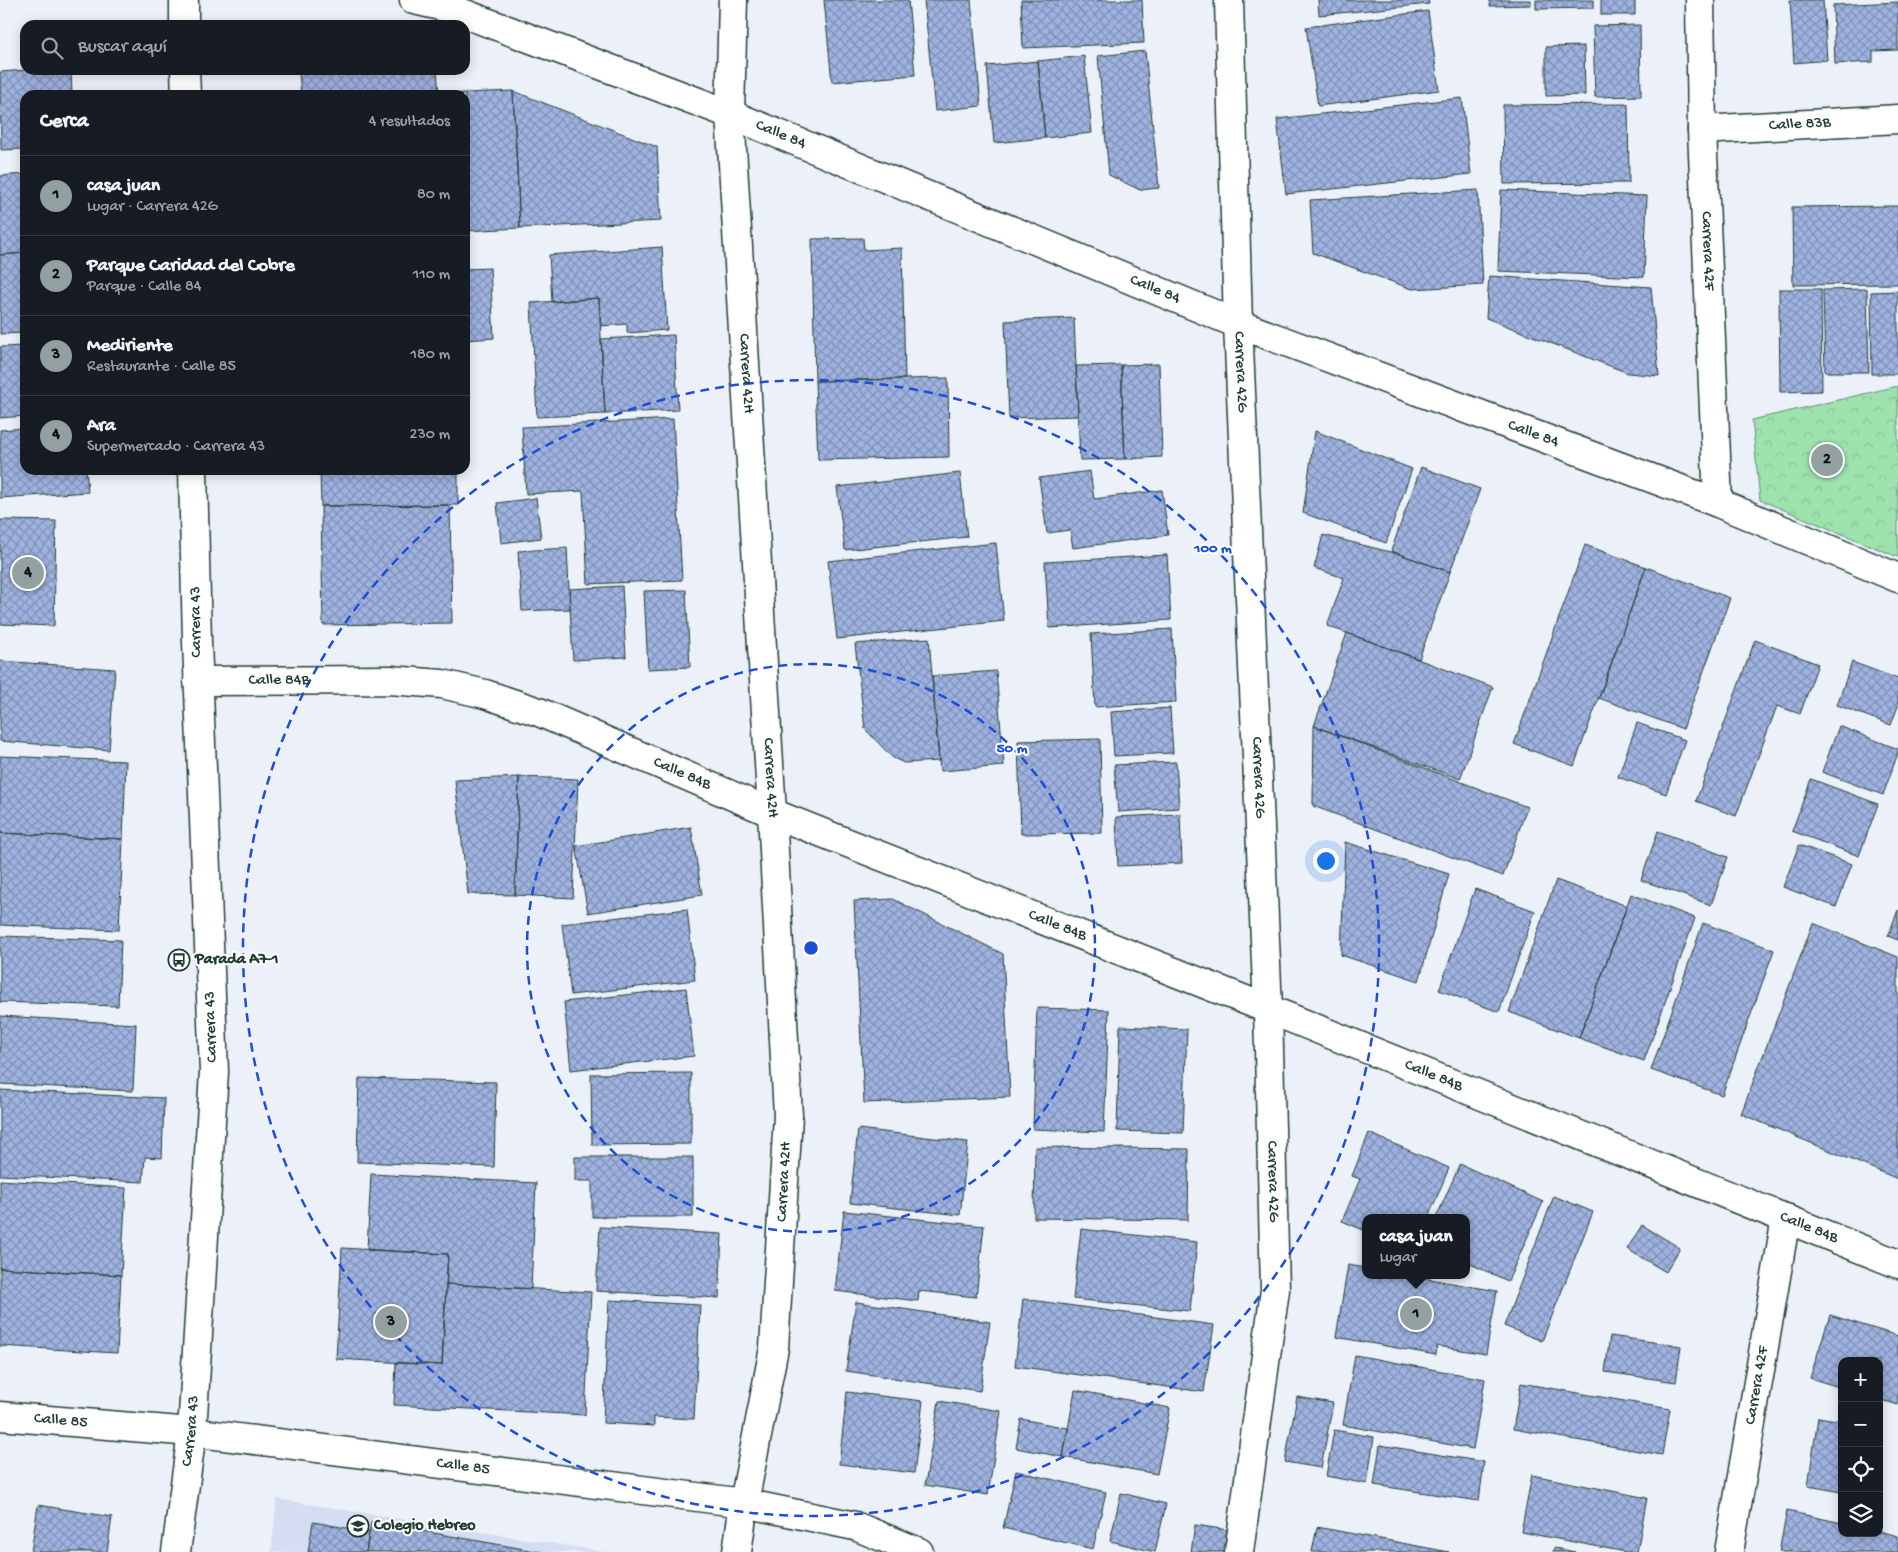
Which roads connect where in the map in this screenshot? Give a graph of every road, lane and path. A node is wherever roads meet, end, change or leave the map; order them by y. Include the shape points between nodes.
1 (184, 0) edge
2 (414, 0) edge
3 (733, 0) edge
4 (1229, 0) edge
5 (1700, 0) edge
6 (184, 20) edge
7 (185, 75) edge
8 (186, 90) edge
9 (730, 114) junction
10 (1898, 119) edge
11 (1702, 130) junction
12 (1238, 324) junction
13 (193, 475) edge
14 (1718, 503) junction
15 (1898, 578) edge
16 (198, 681) junction
17 (772, 813) junction
18 (1268, 1009) junction
19 (1786, 1218) junction
20 (1898, 1264) edge
21 (0, 1416) edge
22 (192, 1432) junction
23 (744, 1503) junction
24 (176, 1552) edge
25 (737, 1552) edge
26 (920, 1552) edge
27 (1239, 1552) edge
28 (1729, 1552) edge

1 - 6 street
2 - 9 street, Calle 84 via 452,9
3 - 9 street, Carrera 42H
4 - 12 street, Carrera 42G
5 - 11 street, Carrera 42F
7 - 8 street
9 - 12 street, Calle 84
9 - 17 street, Carrera 42H
10 - 11 street, Calle 83B
11 - 14 street, Carrera 42F
12 - 14 street, Calle 84
12 - 18 street, Carrera 42G
13 - 16 street, Carrera 43
14 - 15 street, Calle 84
16 - 17 street, Calle 84B via 390,680 442,684 539,712
16 - 22 street, Carrera 43 via 214,1072
17 - 18 street, Calle 84B
17 - 23 street, Carrera 42H via 788,1116 774,1348
18 - 19 street, Calle 84B
18 - 27 street, Carrera 42G via 1276,1290
19 - 20 street, Calle 84B
19 - 28 street, Carrera 42F
21 - 22 street, Calle 85
22 - 23 street, Calle 85
22 - 24 street, Carrera 43
23 - 25 street, Carrera 42H
23 - 26 street, Calle 85 via 855,1526

